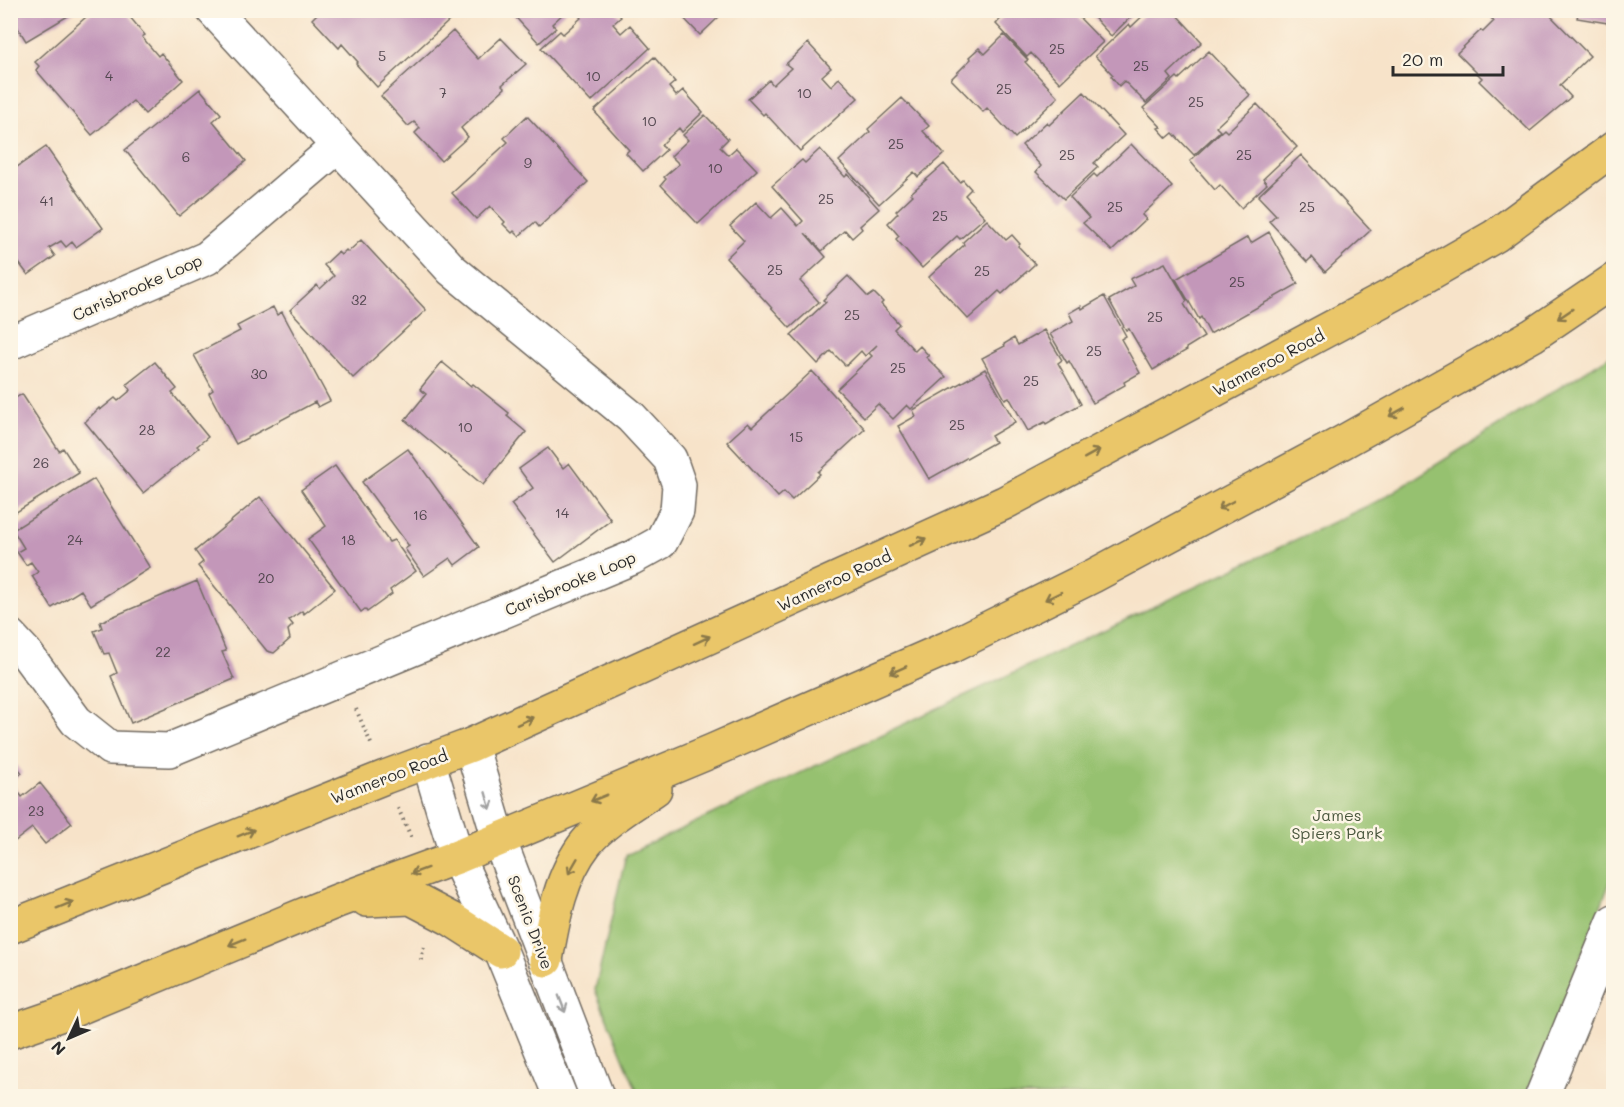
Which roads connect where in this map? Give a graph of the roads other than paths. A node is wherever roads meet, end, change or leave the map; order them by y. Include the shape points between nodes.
1 (213, 10) edge
2 (337, 147) junction
3 (1614, 148) edge
4 (1614, 280) edge
5 (10, 343) edge
6 (10, 636) edge
7 (471, 745) junction
8 (712, 751) junction
9 (428, 760) junction
10 (499, 839) junction
11 (457, 857) junction
12 (337, 901) junction
13 (1614, 921) edge
14 (10, 927) edge
15 (501, 951) junction
16 (546, 960) junction
17 (10, 1032) edge
18 (560, 1096) edge
19 (597, 1096) edge
20 (1542, 1096) edge

1 - 2 street, Carisbrooke Loop
2 - 5 street, Carisbrooke Loop via 207,258
2 - 6 street, Carisbrooke Loop via 452,270 631,417 670,459 679,485 677,511 661,542 632,558 169,750 110,748 76,721
7 -> 3 highway, Wanneroo Road via 1004,502 1495,236
4 -> 8 highway via 1533,336 1093,576 952,646
7 - 9 highway, Wanneroo Road
7 -> 10 street, Scenic Drive
8 -> 10 highway
8 -> 16 highway via 609,822 586,844 567,876 554,912
9 - 11 street
14 -> 9 highway, Wanneroo Road
10 - 11 highway
10 - 16 street, Scenic Drive
11 -> 12 highway
11 - 15 street
12 - 15 highway via 411,898
12 -> 17 highway via 71,1011
13 - 20 street
15 - 18 street
16 -> 19 street, Scenic Drive

